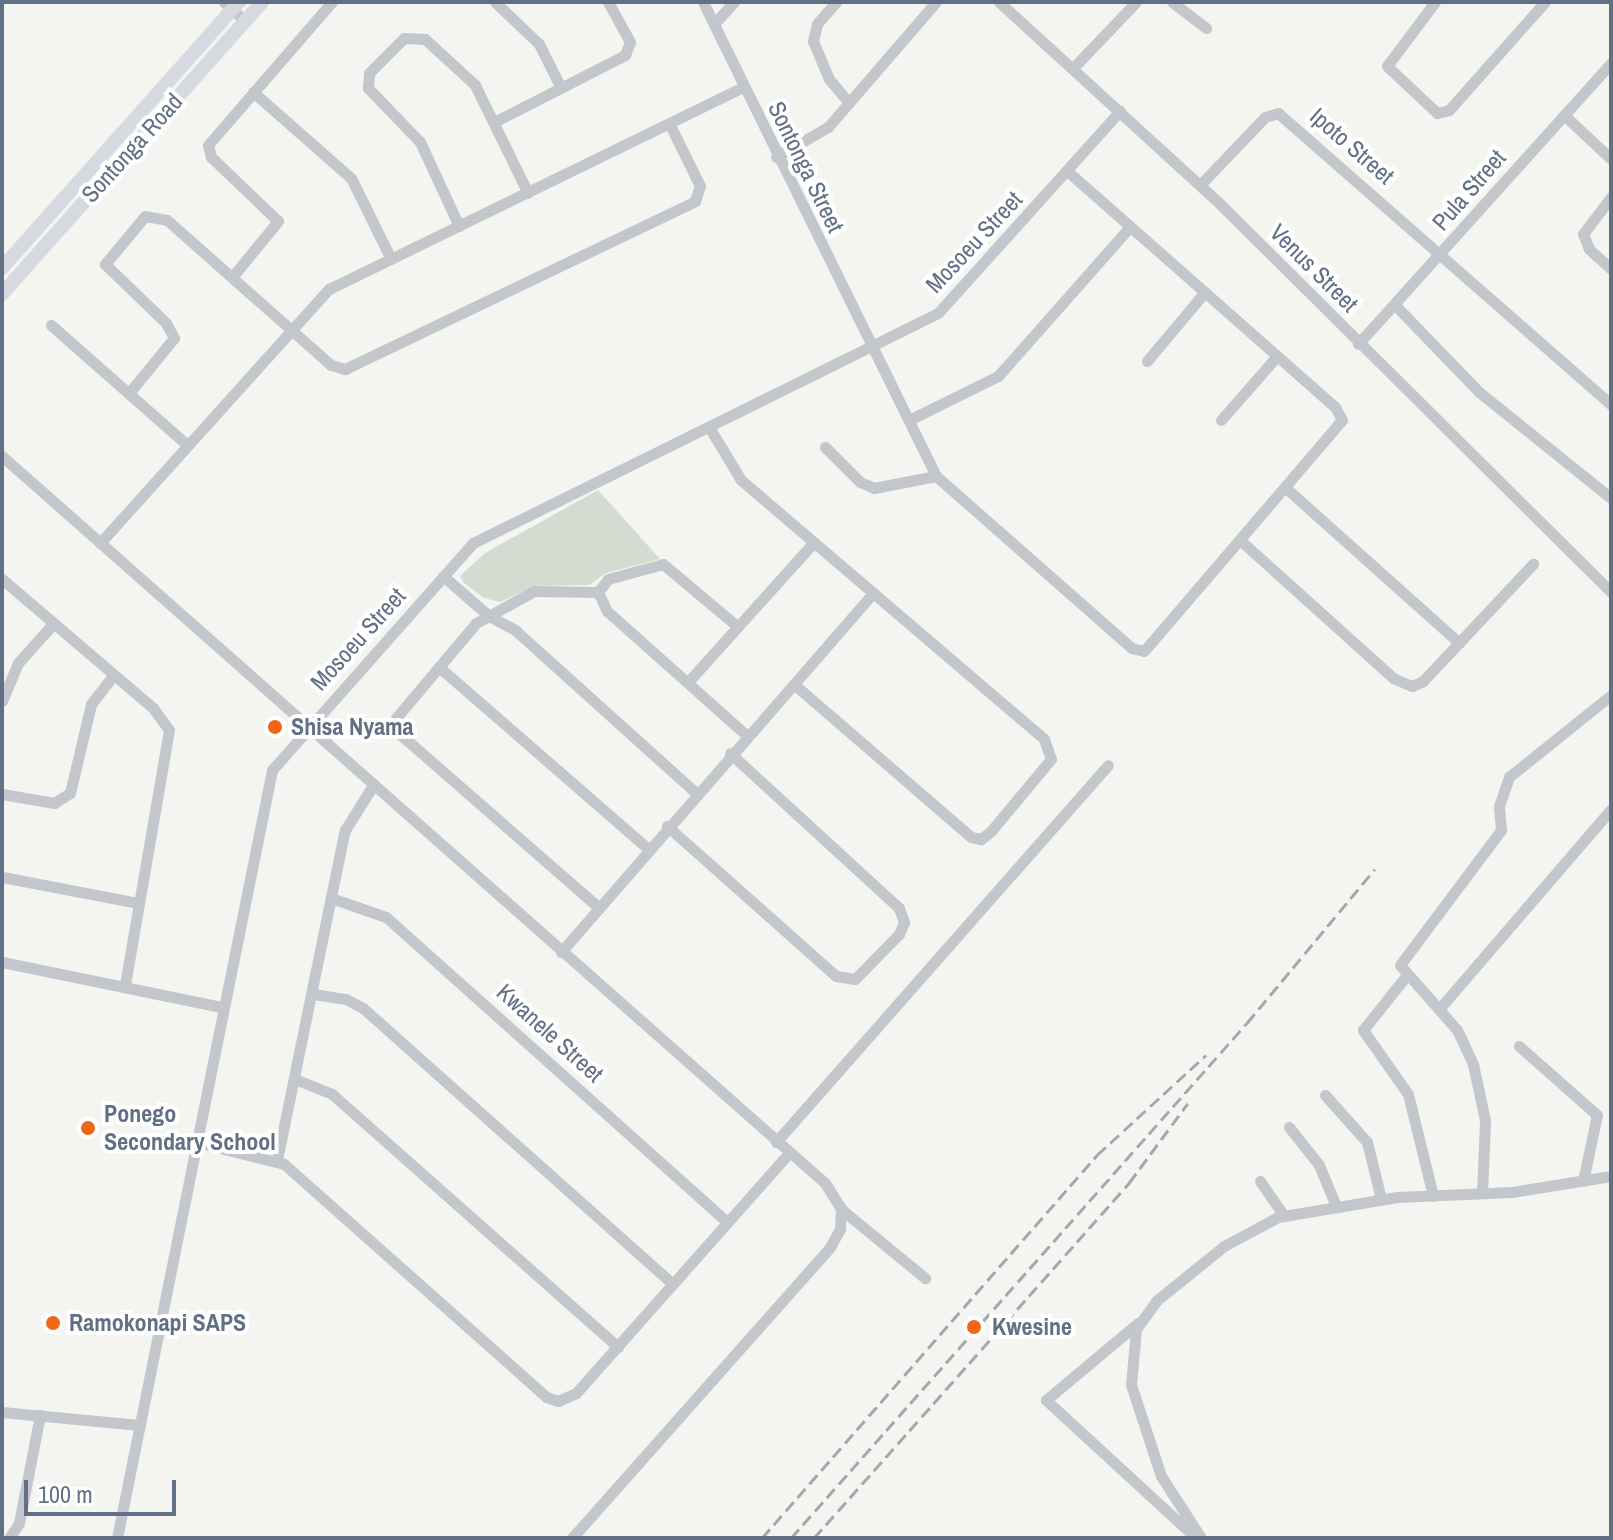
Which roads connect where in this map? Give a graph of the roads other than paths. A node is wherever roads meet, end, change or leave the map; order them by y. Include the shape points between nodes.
1 (262, 2) edge
2 (332, 2) edge
3 (495, 2) edge
4 (608, 2) edge
5 (703, 2) edge
6 (734, 2) edge
7 (836, 2) edge
8 (999, 2) edge
9 (1136, 2) edge
10 (1172, 2) edge
11 (1435, 2) edge
12 (1545, 2) edge
13 (232, 4) edge
14 (928, 5) edge
15 (245, 21) junction
16 (714, 24) junction
17 (1206, 28) dead end
18 (1611, 63) edge
19 (1073, 68) junction
20 (560, 86) junction
21 (743, 87) junction
22 (253, 92) junction
23 (849, 103) junction
24 (1120, 111) junction
25 (1564, 115) junction
26 (494, 122) junction
27 (669, 123) junction
28 (776, 157) junction
29 (1611, 159) edge
30 (1068, 172) junction
31 (1200, 185) junction
32 (528, 193) junction
33 (1611, 197) edge
34 (459, 226) junction
35 (1130, 227) junction
36 (1442, 254) junction
37 (391, 259) junction
38 (2, 268) edge
39 (1611, 269) edge
40 (233, 276) junction
41 (1205, 292) junction
42 (2, 294) edge
43 (1395, 305) junction
44 (51, 325) dead end
45 (291, 329) junction
46 (1358, 344) junction
47 (874, 348) junction
48 (1277, 356) junction
49 (1147, 361) dead end
50 (129, 393) junction
51 (1611, 405) edge
52 (909, 420) junction
53 (1221, 420) dead end
54 (709, 427) junction
55 (187, 445) junction
56 (825, 447) dead end
57 (2, 456) edge
58 (936, 476) junction
59 (1287, 489) junction
60 (1611, 498) edge
61 (1241, 541) junction
62 (100, 543) junction
63 (813, 543) junction
64 (1533, 564) dead end
65 (443, 576) junction
66 (2, 579) edge
67 (598, 592) junction
68 (1611, 592) edge
69 (873, 593) junction
70 (489, 616) junction
71 (53, 624) junction
72 (737, 626) junction
73 (1459, 643) junction
74 (439, 667) junction
75 (113, 676) junction
76 (688, 682) junction
77 (794, 684) junction
78 (1611, 695) edge
79 (2, 701) edge
80 (309, 727) junction
81 (746, 735) junction
82 (730, 753) junction
83 (1108, 765) dead end
84 (374, 784) junction
85 (696, 793) junction
86 (2, 794) edge
87 (1611, 809) edge
88 (667, 826) junction
89 (647, 848) junction
90 (2, 877) edge
91 (331, 898) junction
92 (138, 903) junction
93 (597, 906) junction
94 (561, 952) junction
95 (2, 962) edge
96 (1406, 976) junction
97 (125, 986) junction
98 (313, 994) junction
99 (222, 1007) junction
100 (1440, 1008) junction
101 (1519, 1046) dead end
102 (295, 1079) junction
103 (1325, 1095) dead end
104 (1289, 1127) dead end
105 (196, 1142) junction
106 (776, 1142) junction
107 (789, 1153) junction
108 (277, 1160) junction
109 (1611, 1176) edge
110 (1260, 1181) dead end
111 (1583, 1181) junction
112 (1482, 1193) junction
113 (1433, 1196) junction
114 (1381, 1199) junction
115 (1336, 1206) junction
116 (841, 1209) junction
117 (1284, 1216) junction
118 (727, 1222) junction
119 (925, 1278) dead end
120 (673, 1284) junction
121 (1141, 1321) junction
122 (618, 1347) junction
123 (2, 1412) edge
124 (40, 1415) junction
125 (139, 1425) junction
126 (9, 1538) edge
127 (117, 1538) edge
128 (572, 1538) edge
129 (1199, 1538) edge

1 - 15 main road, Sontonga Road
2 - 22 street
3 - 20 street via 539,44
4 - 20 street via 630,42 617,61
5 - 16 street, Sontonga Street
6 - 16 street
7 - 23 street via 817,24 813,41 829,79
8 - 19 street, Venus Street
9 - 19 street
10 - 17 street
11 - 12 street via 1387,66 1437,113 1449,110
13 - 15 street
13 - 38 main road, Sontonga Road
14 - 23 street
15 - 42 main road, Sontonga Road
16 - 21 street, Sontonga Street
18 - 25 street, Pula Street
19 - 24 street, Venus Street
20 - 26 street
21 - 27 street
21 - 28 street, Sontonga Street
22 - 37 street via 351,178
22 - 40 street via 207,148 278,221
23 - 28 street via 815,138
24 - 30 street, Mosoeu Street
24 - 31 street, Venus Street
25 - 29 street
25 - 36 street, Pula Street
26 - 32 street
26 - 34 street via 471,80 419,36 404,38 367,79 371,93 420,142
27 - 32 street
27 - 45 street via 700,186 691,204 345,369 331,365
28 - 47 street, Sontonga Street
30 - 35 street
30 - 47 street, Mosoeu Street via 950,304
31 - 36 street, Ipoto Street via 1265,117 1278,113
31 - 46 street, Venus Street
32 - 34 street
33 - 39 street via 1583,234 1589,249
34 - 37 street
35 - 41 street
35 - 52 street via 998,376
36 - 43 street, Pula Street
36 - 51 street
37 - 45 street via 329,289
40 - 45 street
40 - 50 street via 162,217 151,214 139,220 106,258 106,267 166,323 174,338
41 - 48 street
41 - 49 street
43 - 46 street, Pula Street
43 - 60 street via 1479,392
44 - 50 street
45 - 55 street
46 - 68 street, Venus Street
47 - 52 street, Sontonga Street
47 - 54 street, Mosoeu Street
48 - 53 street
48 - 59 street via 1335,407 1342,420
50 - 55 street
52 - 58 street, Sontonga Street
54 - 63 street via 735,473
54 - 65 street, Mosoeu Street via 494,530 467,548
55 - 62 street
56 - 58 street via 860,482 874,488
57 - 62 street
58 - 61 street via 1138,651 1155,643
59 - 61 street
59 - 73 street
61 - 73 street via 1403,685 1423,681
62 - 80 street
63 - 69 street
63 - 72 street
64 - 73 street
65 - 70 street
65 - 80 street, Mosoeu Street
66 - 71 street
67 - 70 street via 534,591
67 - 72 street via 614,577 667,565
67 - 76 street via 607,611
69 - 77 street
69 - 77 street via 1044,739 1052,755 1047,769 991,831 981,839 971,837
70 - 74 street via 476,623
70 - 85 street via 515,630
71 - 75 street
71 - 79 street via 18,663
72 - 76 street
74 - 89 street
74 - 93 street via 398,714 397,730
75 - 86 street via 91,704 70,793 54,803
75 - 92 street via 159,714 170,737
76 - 81 street
77 - 81 street
78 - 96 street via 1509,777 1499,806 1501,830 1403,960 1400,969
80 - 84 street
80 - 99 street, Mosoeu Street via 266,782
81 - 82 street
82 - 85 street
82 - 88 street via 899,908 904,922 899,934 855,979 836,976
83 - 106 street
84 - 91 street via 348,824
84 - 94 street
85 - 88 street
87 - 100 street
88 - 89 street
89 - 93 street
90 - 92 street
91 - 98 street
91 - 118 street, Kwanele Street via 386,917
92 - 97 street
93 - 94 street
94 - 106 street
95 - 97 street
96 - 100 street
96 - 113 street via 1363,1030 1408,1094
97 - 99 street
98 - 102 street
98 - 120 street via 346,999 363,1008
99 - 105 street, Mosoeu Street
100 - 112 street via 1457,1030 1479,1083 1486,1131
101 - 111 street via 1597,1115
102 - 108 street
102 - 122 street via 332,1094
103 - 114 street via 1367,1142
104 - 115 street via 1319,1165
105 - 108 street
105 - 125 street, Mosoeu Street
106 - 107 street
107 - 116 street via 832,1191
107 - 118 street
108 - 122 street via 552,1400 570,1398
109 - 111 street
110 - 117 street
111 - 112 street
112 - 113 street
113 - 114 street
114 - 115 street
115 - 117 street
116 - 119 street
116 - 128 street via 840,1229 830,1247
117 - 121 street via 1224,1246 1156,1301
118 - 120 street
120 - 122 street
121 - 129 street via 1131,1353 1134,1395 1161,1476
121 - 129 street via 1046,1400
123 - 124 street
124 - 125 street
124 - 126 street via 19,1523
125 - 127 street, Mosoeu Street

